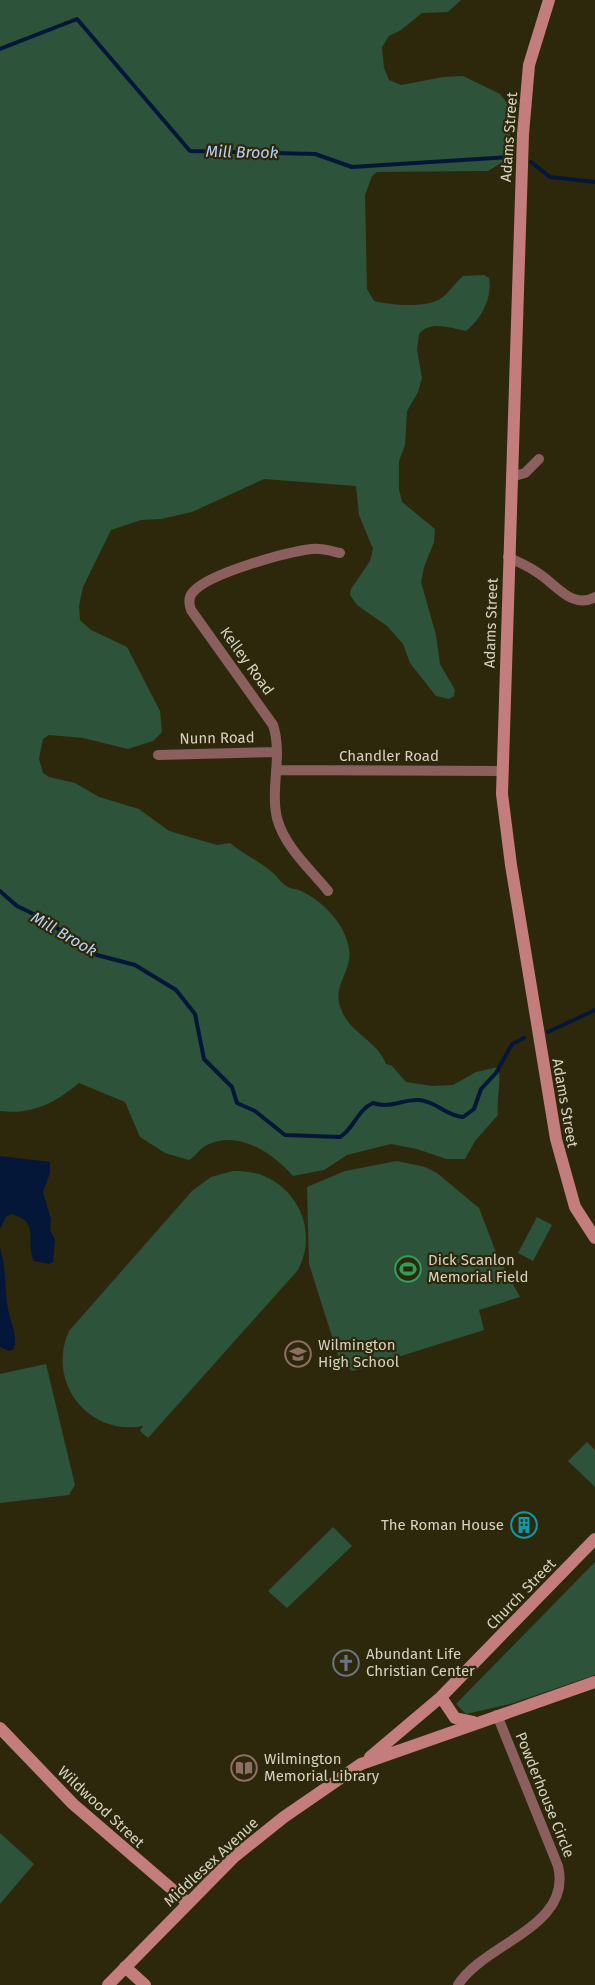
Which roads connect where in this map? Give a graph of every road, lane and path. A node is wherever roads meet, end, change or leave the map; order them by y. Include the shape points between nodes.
1 (549, 0) edge
2 (539, 459) dead end
3 (511, 477) junction
4 (340, 553) dead end
5 (508, 558) junction
6 (595, 597) edge
7 (277, 752) junction
8 (158, 755) dead end
9 (276, 770) junction
10 (501, 771) junction
11 (328, 891) dead end
12 (595, 1238) edge
13 (595, 1539) edge
14 (595, 1682) edge
15 (441, 1697) junction
16 (497, 1715) junction
17 (478, 1722) junction
18 (0, 1728) edge
19 (361, 1764) junction
20 (188, 1903) junction
21 (125, 1967) junction
22 (108, 1985) edge
23 (145, 1985) edge
24 (458, 1985) edge

1 - 3 street, Adams Street via 530,65 523,134
2 - 3 street via 525,473
3 - 5 street, Adams Street
4 - 7 street, Kelley Road via 317,549 268,558 201,586 190,597 191,610 271,722
5 - 6 street via 534,570 574,600 585,602
5 - 10 street, Adams Street
7 - 8 street, Nunn Road
7 - 9 street, Kelley Road
9 - 10 street, Chandler Road
9 - 11 street, Kelley Road via 279,824
10 - 12 street, Adams Street via 505,826 556,1139 575,1207
13 - 15 street, Church Street
14 - 16 street, Middlesex Avenue
15 - 17 street via 455,1718
15 - 19 street, Church Street
16 - 17 street, Middlesex Avenue
16 - 24 street, Powderhouse Circle via 558,1866 561,1884 546,1914 469,1970
17 - 19 street, Middlesex Avenue
18 - 20 street, Wildwood Street via 78,1808
19 - 20 street, Middlesex Avenue via 259,1836
20 - 21 street, Middlesex Avenue
21 - 22 street, Middlesex Avenue
21 - 23 street

